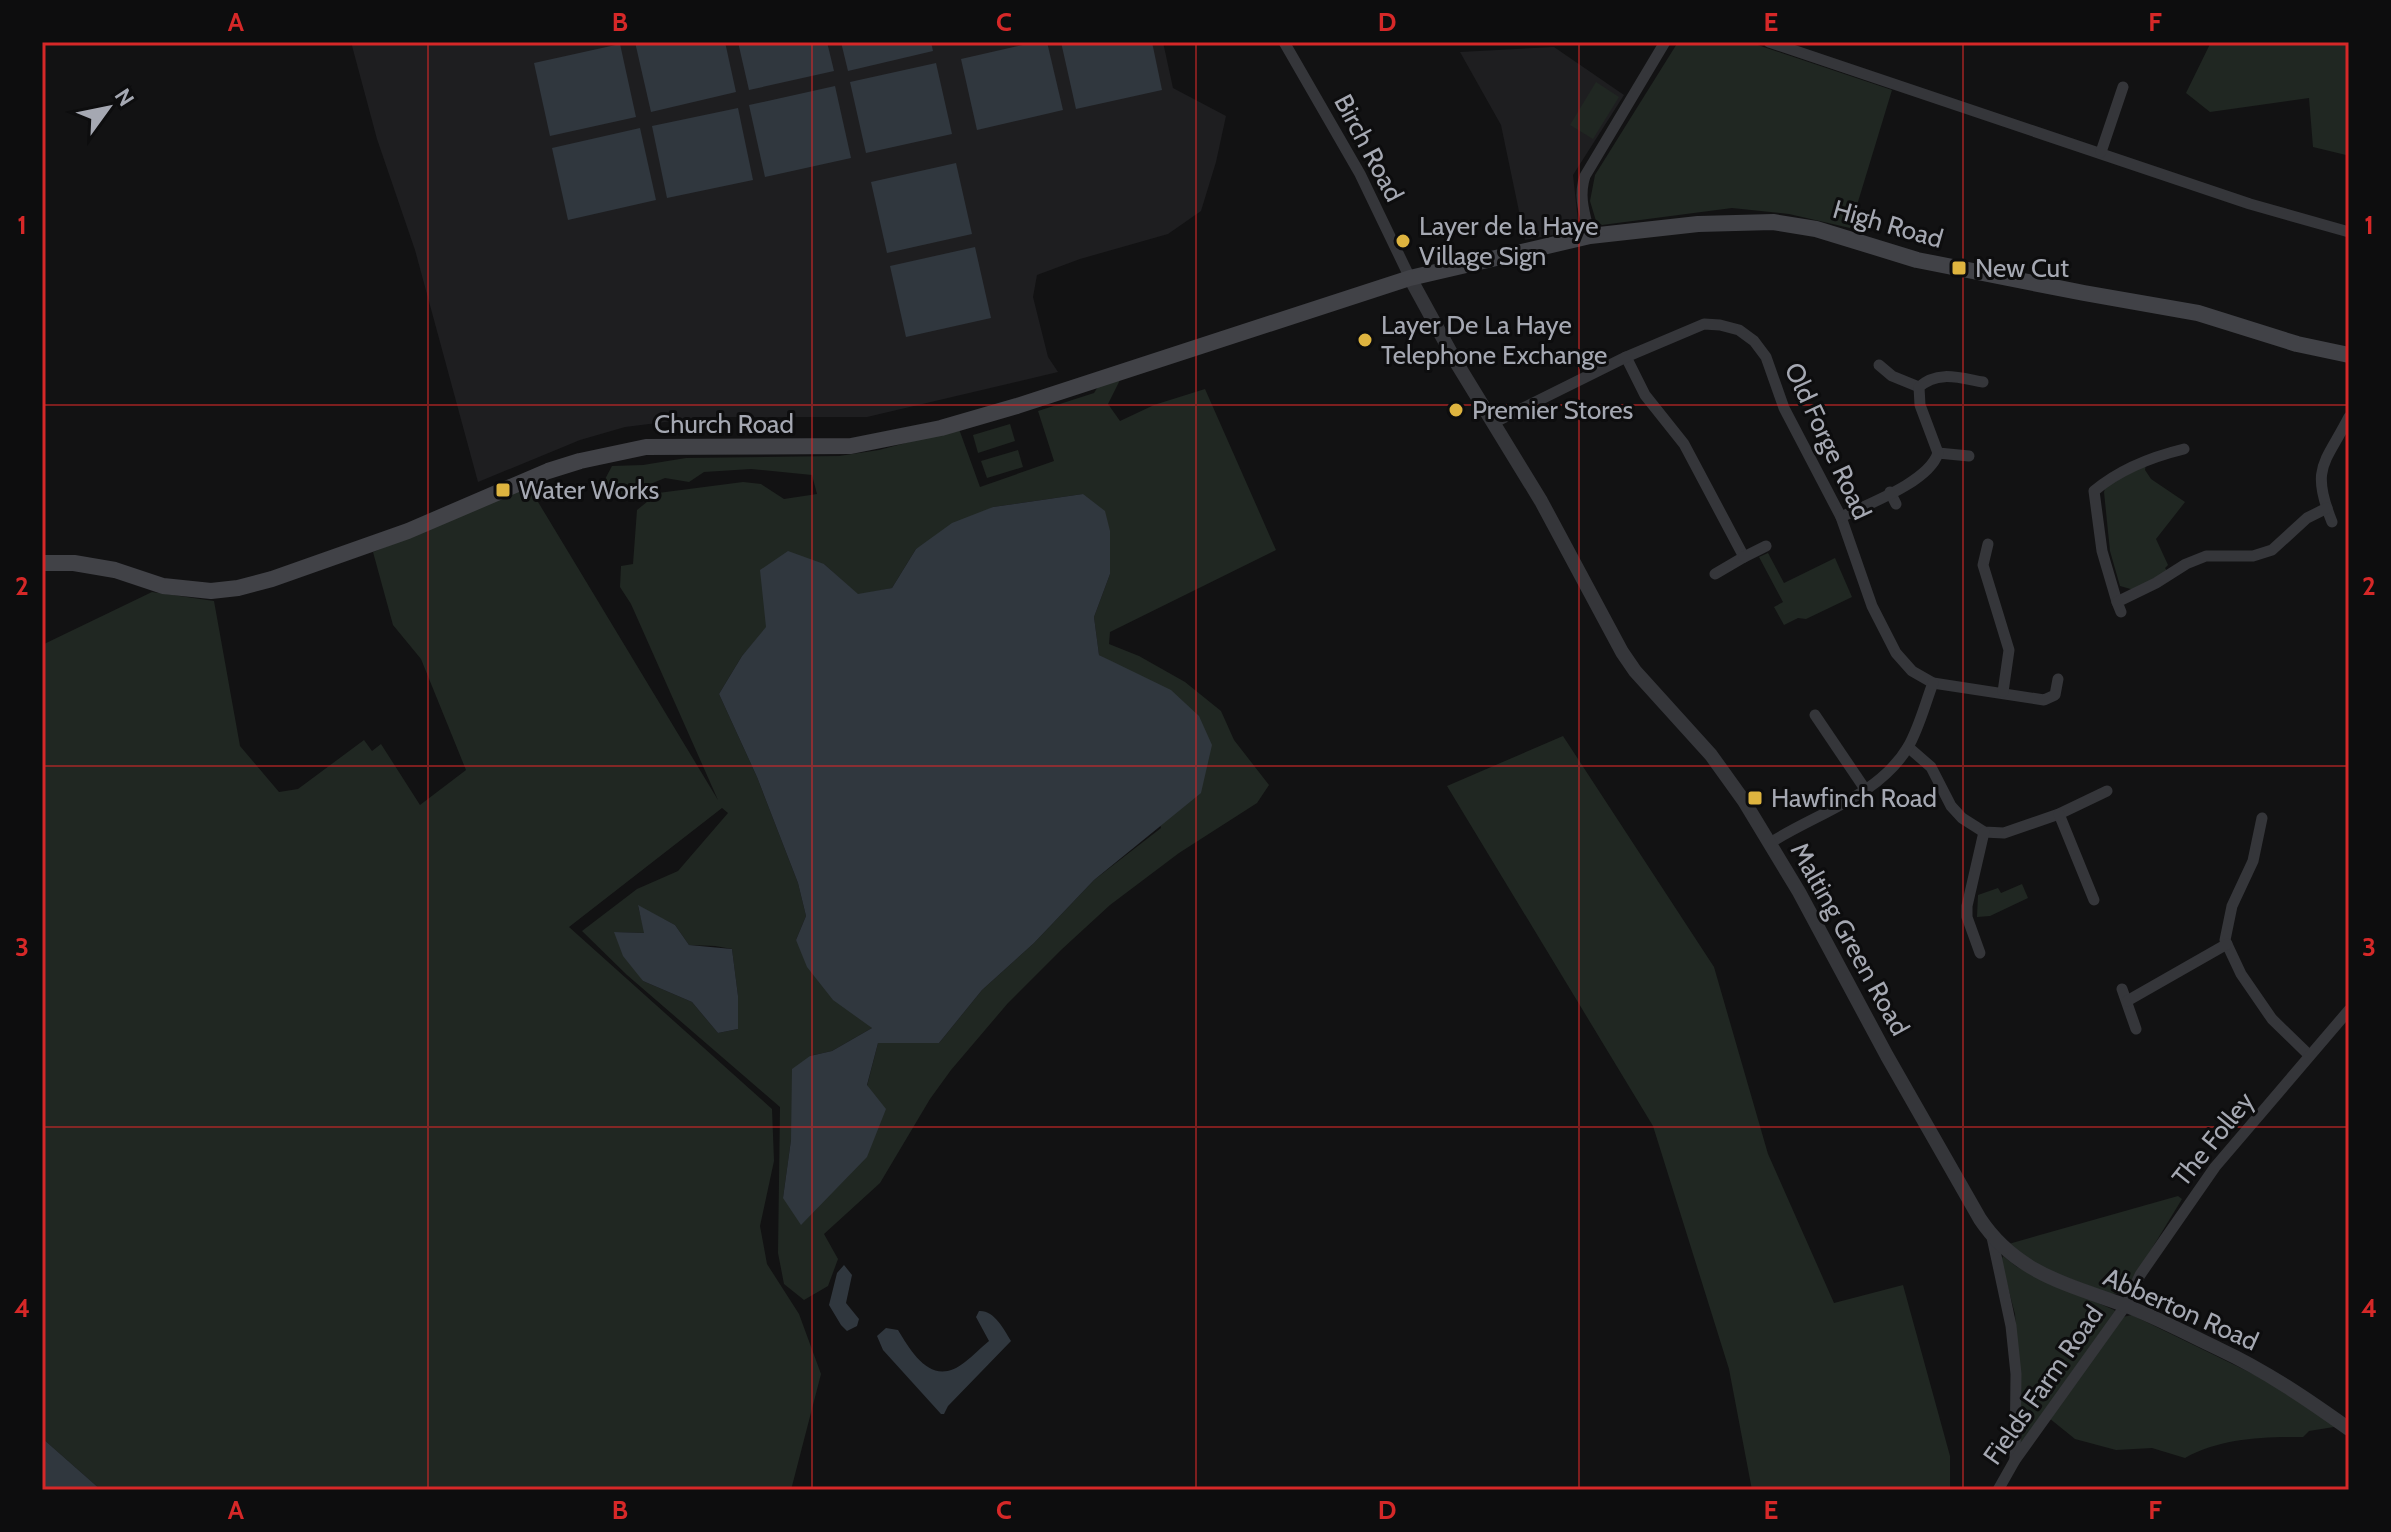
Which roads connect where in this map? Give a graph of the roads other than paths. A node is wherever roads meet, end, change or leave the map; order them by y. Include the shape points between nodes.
1 (1284, 42) edge
2 (1665, 42) edge
3 (1769, 42) edge
4 (2123, 87) dead end
5 (2101, 152) junction
6 (2349, 232) edge
7 (1590, 236) junction
8 (1410, 278) junction
9 (2349, 355) edge
10 (1626, 357) junction
11 (1879, 365) dead end
12 (1983, 382) dead end
13 (1919, 387) junction
14 (2349, 417) edge
15 (1493, 423) junction
16 (2184, 449) dead end
17 (1938, 453) junction
18 (1969, 456) dead end
19 (1890, 492) junction
20 (1896, 504) dead end
21 (2327, 508) junction
22 (1841, 517) junction
23 (2332, 522) dead end
24 (1988, 544) dead end
25 (1766, 546) dead end
26 (1744, 557) junction
27 (42, 563) edge
28 (1715, 574) dead end
29 (2058, 679) dead end
30 (1933, 683) junction
31 (2003, 692) junction
32 (1815, 715) dead end
33 (1908, 747) junction
34 (1865, 789) junction
35 (2107, 791) dead end
36 (2059, 814) junction
37 (2262, 818) dead end
38 (1984, 832) junction
39 (1770, 843) junction
40 (2094, 900) dead end
41 (2227, 944) junction
42 (1980, 953) dead end
43 (2122, 989) dead end
44 (2127, 1001) junction
45 (2349, 1010) edge
46 (2136, 1029) dead end
47 (2309, 1055) junction
48 (1992, 1237) junction
49 (2126, 1305) junction
50 (2016, 1420) junction
51 (2041, 1424) junction
52 (2349, 1429) edge
53 (2015, 1460) junction
54 (1998, 1490) edge

1 - 8 street, Birch Road via 1360,174
2 - 7 street via 1585,176 1582,201
3 - 5 street
4 - 5 street
5 - 6 street
7 - 8 main road, High Road
7 - 9 main road, High Road via 1734,222 1794,225 1917,260 2198,313
8 - 15 street, Malting Green Road
8 - 27 main road, Church Road via 941,428 851,446 646,447 580,461 408,531 238,588 163,586 115,570
10 - 15 street, Old Forge Road
10 - 22 street, Old Forge Road via 1704,324 1739,330 1754,341
10 - 26 street via 1645,395 1684,444
11 - 13 street
12 - 13 street via 1941,375
13 - 17 street via 1920,405
14 - 21 street via 2322,465
15 - 39 street, Malting Green Road via 1622,652 1711,755
16 - 21 street via 2129,468 2090,492 2119,607 2206,556 2253,556 2272,550 2294,527
17 - 18 street
17 - 19 street via 1918,478
19 - 20 street
19 - 22 street
21 - 23 street
22 - 30 street, Old Forge Road via 1872,606 1896,653
24 - 31 street via 1983,565 2009,650
25 - 26 street
26 - 28 street
29 - 31 street, Old Forge Road via 2055,695 2044,700
30 - 31 street, Old Forge Road
30 - 33 street
32 - 34 street
33 - 34 street
33 - 38 street via 1931,767 1951,806
34 - 39 street
35 - 36 street
36 - 38 street via 2004,833
36 - 40 street
37 - 41 street via 2253,861 2232,906
38 - 42 street via 1967,906
39 - 48 street, Malting Green Road
41 - 44 street
41 - 47 street via 2272,1019
43 - 44 street
44 - 46 street
45 - 47 street, The Folley
47 - 49 street, The Folley via 2215,1167 2140,1275
48 - 49 street, Abberton Road via 2025,1265 2074,1289
48 - 50 street, Malting Green Road via 2011,1326
49 - 51 street, Fields Farm Road
49 - 52 street, Abberton Road via 2278,1379
50 - 51 street
50 - 53 street, Malting Green Road
51 - 53 street, Fields Farm Road
53 - 54 street, Fields Farm Road

